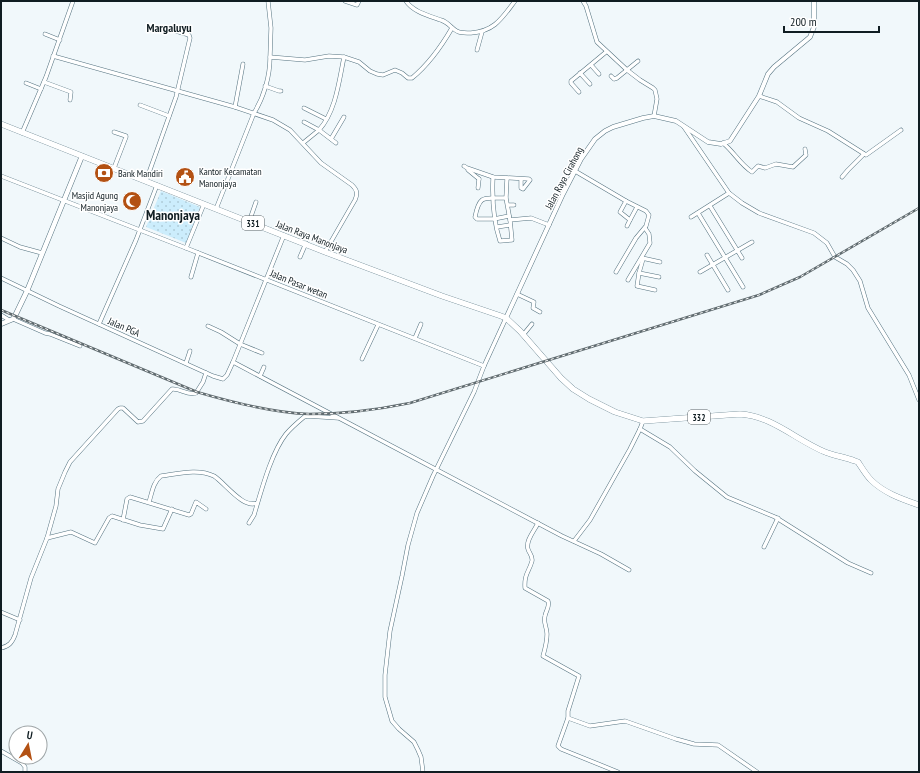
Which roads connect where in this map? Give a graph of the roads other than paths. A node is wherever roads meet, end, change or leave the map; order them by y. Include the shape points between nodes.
1 (73, 1) edge
2 (268, 1) edge
3 (345, 1) edge
4 (359, 1) edge
5 (406, 1) edge
6 (514, 1) edge
7 (583, 1) edge
8 (814, 1) edge
9 (452, 28) junction
10 (176, 31) dead end
11 (482, 32) junction
12 (45, 34) dead end
13 (60, 40) junction
14 (476, 50) dead end
15 (606, 52) junction
16 (54, 56) junction
17 (270, 57) junction
18 (344, 57) junction
19 (638, 62) dead end
20 (243, 64) dead end
21 (591, 65) junction
22 (627, 70) junction
23 (580, 73) junction
24 (599, 74) dead end
25 (610, 76) dead end
26 (44, 82) junction
27 (26, 83) dead end
28 (590, 84) dead end
29 (265, 86) junction
30 (40, 89) junction
31 (178, 90) junction
32 (282, 91) dead end
33 (579, 92) dead end
34 (759, 96) junction
35 (70, 100) dead end
36 (140, 106) dead end
37 (235, 107) junction
38 (304, 108) dead end
39 (254, 113) junction
40 (169, 116) junction
41 (654, 116) junction
42 (344, 117) dead end
43 (326, 119) junction
44 (304, 122) dead end
45 (1, 124) edge
46 (683, 125) junction
47 (319, 130) junction
48 (901, 130) dead end
49 (114, 132) dead end
50 (22, 133) junction
51 (331, 139) junction
52 (303, 143) junction
53 (336, 143) dead end
54 (723, 143) junction
55 (805, 149) dead end
56 (864, 154) junction
57 (82, 156) junction
58 (114, 168) junction
59 (575, 172) junction
60 (481, 174) junction
61 (1, 176) edge
62 (493, 177) junction
63 (842, 177) dead end
64 (507, 178) junction
65 (521, 179) dead end
66 (479, 180) junction
67 (146, 181) junction
68 (157, 185) junction
69 (478, 188) dead end
70 (729, 193) junction
71 (506, 198) junction
72 (492, 199) junction
73 (64, 201) junction
74 (626, 201) junction
75 (256, 202) dead end
76 (204, 204) junction
77 (508, 205) junction
78 (514, 205) dead end
79 (710, 206) junction
80 (637, 207) junction
81 (216, 209) junction
82 (698, 213) junction
83 (691, 217) dead end
84 (509, 218) junction
85 (494, 219) junction
86 (630, 220) junction
87 (249, 222) junction
88 (510, 225) junction
89 (549, 225) junction
90 (627, 226) dead end
91 (497, 227) junction
92 (645, 228) junction
93 (139, 230) junction
94 (284, 235) junction
95 (1, 238) edge
96 (752, 242) dead end
97 (306, 243) junction
98 (186, 248) junction
99 (737, 251) junction
100 (325, 252) junction
101 (198, 253) junction
102 (42, 254) junction
103 (707, 255) dead end
104 (300, 256) dead end
105 (643, 258) junction
106 (725, 258) junction
107 (742, 258) dead end
108 (660, 262) dead end
109 (713, 265) junction
110 (616, 272) dead end
111 (700, 272) dead end
112 (639, 273) junction
113 (191, 277) dead end
114 (659, 277) dead end
115 (1, 278) edge
116 (266, 280) junction
117 (628, 280) dead end
118 (743, 287) dead end
119 (655, 290) dead end
120 (728, 290) dead end
121 (27, 291) junction
122 (517, 294) junction
123 (540, 312) dead end
124 (1, 315) edge
125 (506, 318) junction
126 (11, 320) junction
127 (1, 324) edge
128 (99, 324) junction
129 (422, 324) dead end
130 (532, 324) dead end
131 (378, 325) junction
132 (208, 326) dead end
133 (523, 335) junction
134 (415, 338) junction
135 (240, 344) junction
136 (80, 346) dead end
137 (190, 351) dead end
138 (262, 353) dead end
139 (362, 359) dead end
140 (233, 362) junction
141 (186, 363) junction
142 (484, 366) junction
143 (264, 367) dead end
144 (206, 373) junction
145 (260, 376) junction
146 (918, 397) edge
147 (339, 418) junction
148 (643, 421) junction
149 (640, 429) junction
150 (437, 470) junction
151 (149, 502) junction
152 (257, 503) junction
153 (919, 505) edge
154 (172, 509) junction
155 (206, 509) dead end
156 (778, 518) junction
157 (122, 520) junction
158 (249, 523) dead end
159 (538, 523) junction
160 (47, 538) junction
161 (574, 541) junction
162 (764, 547) dead end
163 (630, 570) dead end
164 (871, 573) dead end
165 (1, 612) edge
166 (20, 620) junction
167 (1, 648) edge
168 (568, 718) junction
169 (1, 751) edge
170 (25, 772) edge
171 (423, 772) edge
172 (618, 772) edge
173 (756, 772) edge

1 - 13 street
2 - 17 street via 271,28
3 - 4 street via 356,5
5 - 9 street via 419,12 449,23
6 - 11 street via 499,22
7 - 15 street via 595,38
8 - 34 street via 814,26 810,37 771,70
9 - 11 street via 460,33
9 - 18 street via 429,62 412,78 395,70 383,75 377,74 359,62
10 - 31 street via 190,37
11 - 14 street
12 - 13 street
13 - 16 street
15 - 21 street
15 - 22 street
16 - 26 street
16 - 31 street
17 - 18 street via 305,60 329,56
17 - 29 street
18 - 43 street via 332,108
19 - 22 street
20 - 37 street
21 - 23 street
21 - 24 street
22 - 25 street via 615,78
22 - 41 street via 655,90 657,99
23 - 28 street
23 - 33 street via 570,82
26 - 30 street
26 - 35 street via 71,92
27 - 30 street
29 - 32 street
29 - 39 street
30 - 50 street
31 - 37 street
31 - 40 street
34 - 54 street via 730,141
34 - 56 street via 777,102 799,118 828,131
36 - 40 street
37 - 39 street
38 - 43 street
39 - 52 street via 283,125
39 - 81 street
40 - 67 street
41 - 46 street, Jalan Raya Cirahong via 671,119
41 - 59 street, Jalan Raya Cirahong via 613,127 600,135 588,148
42 - 51 street
43 - 47 street
44 - 47 street
45 - 50 main road, Jalan Raya Manonjaya / 331
46 - 54 street, Jalan Raya Cirahong via 708,142
46 - 70 street
47 - 51 street
47 - 52 street
48 - 56 street
49 - 58 street via 126,137
50 - 57 main road, Jalan Raya Manonjaya / 331
51 - 53 street
52 - 100 street via 321,163 352,185 357,192
54 - 55 street via 752,172 758,166 765,168 776,164 794,167 806,155
56 - 63 street
57 - 58 main road, Jalan Raya Manonjaya / 331
57 - 73 main road
58 - 67 main road, Jalan Raya Manonjaya / 331
59 - 74 street
59 - 89 street, Jalan Raya Cirahong
60 - 62 street
60 - 66 street
60 - 66 street via 466,167
61 - 73 street, Jalan Pasar wetan
62 - 64 street
62 - 72 street
64 - 65 street
64 - 71 street
66 - 69 street
67 - 68 main road, Jalan Raya Manonjaya / 331
68 - 76 main road, Jalan Raya Manonjaya / 331
68 - 93 street
70 - 79 street
70 - 146 street via 759,213 814,234 827,243 835,257 848,264 860,281 868,308 909,375
71 - 72 street
71 - 77 street
72 - 85 street
72 - 85 street via 482,199 476,217
73 - 93 street, Jalan Pasar wetan
73 - 102 main road
74 - 80 street
74 - 86 street via 620,212
75 - 87 street
76 - 81 main road, Jalan Raya Manonjaya / 331
76 - 98 street
77 - 78 street
77 - 84 street
79 - 82 street
79 - 99 street
80 - 86 street
80 - 92 street via 649,214
81 - 87 main road, Jalan Raya Manonjaya / 331
82 - 83 street
82 - 106 street
84 - 85 street
84 - 88 street
84 - 89 street via 531,218
85 - 91 street
86 - 90 street
87 - 94 main road, Jalan Raya Manonjaya / 331
88 - 91 street
88 - 91 street via 512,240 508,241 500,242
89 - 122 street, Jalan Raya Cirahong
92 - 105 street via 650,240
92 - 110 street via 636,238
93 - 98 street, Jalan Pasar wetan
93 - 128 street
94 - 97 main road, Jalan Raya Manonjaya / 331
94 - 116 street
95 - 102 street
96 - 99 street
97 - 100 main road, Jalan Raya Manonjaya / 331
97 - 104 street
98 - 101 street, Jalan Pasar wetan
99 - 106 street
99 - 107 street
100 - 125 main road, Jalan Raya Manonjaya / 331
101 - 113 street
101 - 116 street, Jalan Pasar wetan
102 - 121 main road
103 - 109 street
105 - 108 street
105 - 112 street
105 - 117 street
106 - 109 street
106 - 118 street
109 - 111 street
109 - 120 street
112 - 114 street
112 - 119 street via 637,286
115 - 121 street, Jalan PGA
116 - 131 street, Jalan Pasar wetan
116 - 135 street
121 - 126 main road
121 - 128 street, Jalan PGA
122 - 123 street via 534,302 533,308
122 - 125 street, Jalan Raya Cirahong
124 - 126 street
125 - 133 main road, 332
125 - 142 street
126 - 127 main road
126 - 136 street
128 - 141 street, Jalan PGA
129 - 134 street
130 - 133 street
131 - 134 street, Jalan Pasar wetan
131 - 139 street
132 - 135 street
133 - 148 main road, 332 via 561,378 578,393 615,412
134 - 142 street, Jalan Pasar wetan
135 - 138 street
135 - 140 street
137 - 141 street
140 - 144 street, Jalan PGA via 224,378 220,379
140 - 145 street
141 - 144 street, Jalan PGA
142 - 150 street
143 - 145 street
144 - 160 street via 196,393 172,389 143,421 138,422 123,408 118,409 70,462 58,489
145 - 147 street
147 - 150 street
147 - 152 street via 307,416 287,433 274,458
148 - 149 street
148 - 153 main road, 332 via 749,415 765,420 826,452 855,461 877,485 889,493
149 - 156 street via 670,447 727,497
149 - 161 street via 590,520
150 - 159 street
150 - 171 street via 417,513 408,545 390,631 385,675 385,697 392,721 414,742 421,757
151 - 152 street via 156,481 161,476 203,472 214,476 246,502
151 - 154 street
151 - 157 street via 129,497
152 - 158 street
154 - 155 street via 190,515 196,502
154 - 157 street via 162,528
156 - 162 street
156 - 164 street via 848,563
157 - 160 street via 110,517 95,543 71,532
159 - 161 street
159 - 168 street via 527,545 532,561 526,573 525,588 548,601 544,617 547,636 543,656 579,676
160 - 166 street via 30,578
161 - 163 street
165 - 166 street
166 - 167 street via 12,642
168 - 172 street via 558,746
168 - 173 street via 590,726 625,721 697,744 718,745
169 - 170 street via 22,763

